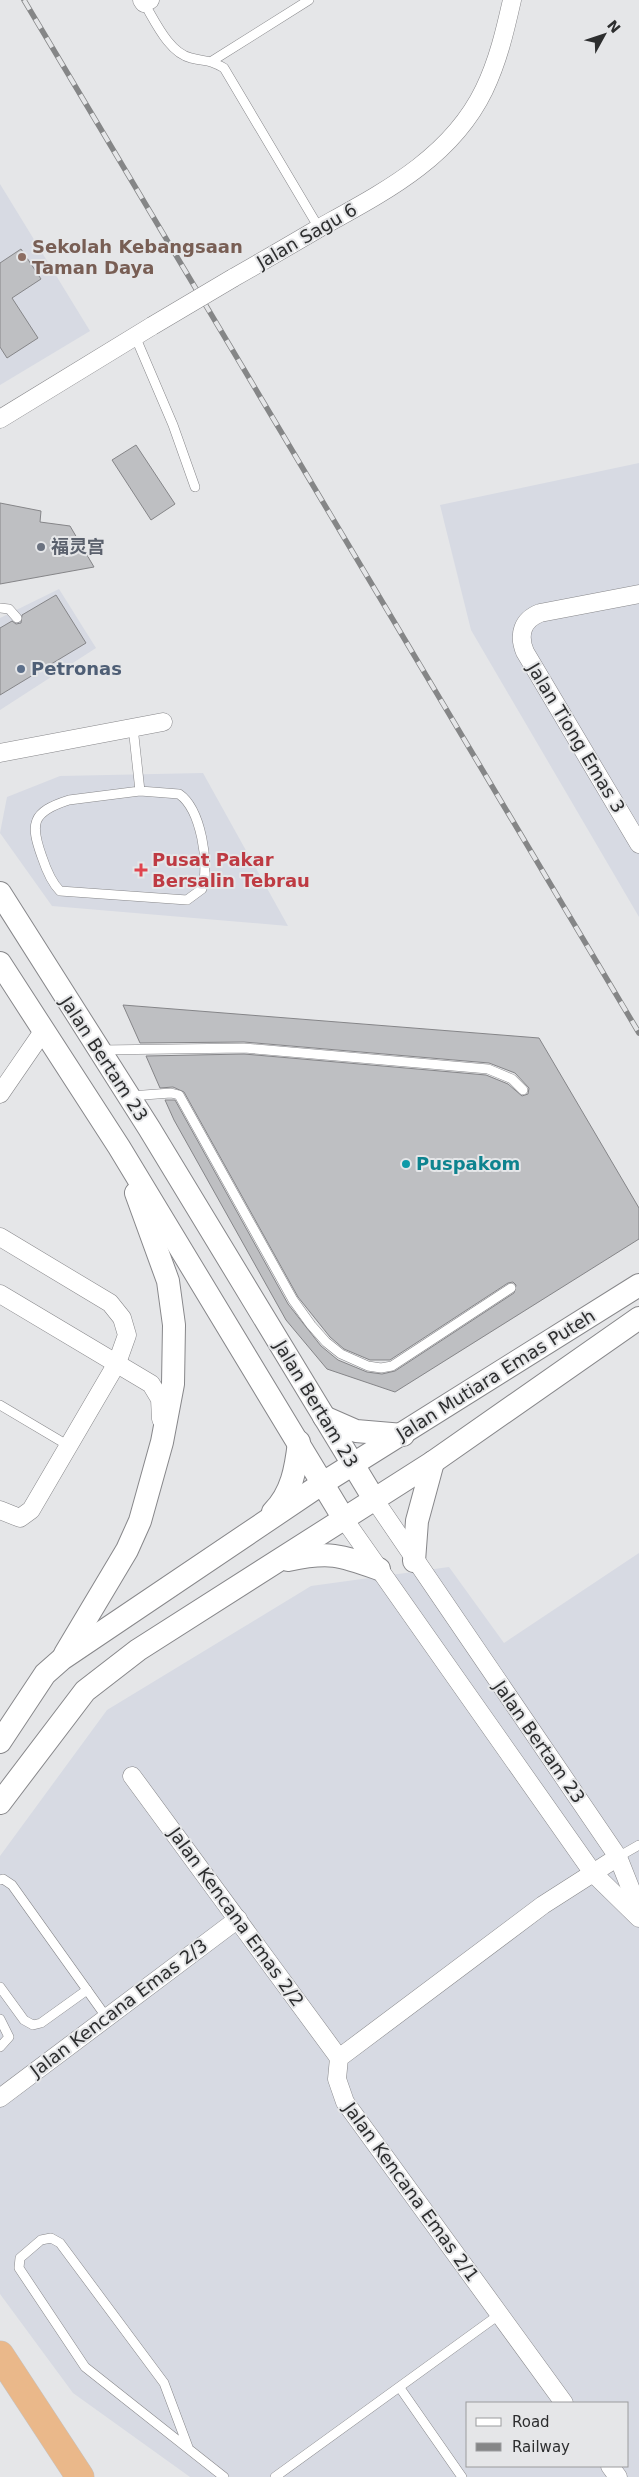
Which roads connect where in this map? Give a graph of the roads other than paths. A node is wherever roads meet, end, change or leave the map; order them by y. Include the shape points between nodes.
1 (309, 0) edge
2 (512, 0) edge
3 (146, 1) edge
4 (212, 60) junction
5 (319, 228) junction
6 (135, 336) junction
7 (1, 415) edge
8 (195, 487) dead end
9 (639, 594) edge
10 (0, 608) edge
11 (17, 618) dead end
12 (163, 722) dead end
13 (133, 727) junction
14 (2, 754) edge
15 (140, 791) junction
16 (639, 844) edge
17 (0, 893) edge
18 (0, 963) edge
19 (44, 1030) junction
20 (98, 1050) junction
21 (523, 1090) dead end
22 (0, 1094) edge
23 (127, 1097) junction
24 (119, 1147) junction
25 (0, 1237) edge
26 (639, 1285) edge
27 (511, 1288) dead end
28 (0, 1294) edge
29 (639, 1318) edge
30 (117, 1363) junction
31 (0, 1405) edge
32 (324, 1417) junction
33 (403, 1435) junction
34 (162, 1442) junction
35 (299, 1442) junction
36 (69, 1446) junction
37 (433, 1462) junction
38 (352, 1465) junction
39 (324, 1483) junction
40 (374, 1500) junction
41 (0, 1510) edge
42 (344, 1519) junction
43 (256, 1528) junction
44 (414, 1561) junction
45 (277, 1562) junction
46 (379, 1569) junction
47 (62, 1659) junction
48 (0, 1742) edge
49 (132, 1776) dead end
50 (0, 1803) edge
51 (639, 1845) edge
52 (618, 1857) junction
53 (593, 1873) junction
54 (0, 1880) edge
55 (639, 1910) edge
56 (639, 1918) edge
57 (238, 1919) junction
58 (0, 1987) edge
59 (87, 1990) junction
60 (106, 2018) junction
61 (0, 2019) edge
62 (0, 2047) edge
63 (339, 2058) junction
64 (0, 2098) edge
65 (500, 2314) junction
66 (0, 2356) edge
67 (400, 2388) junction
68 (563, 2402) edge
69 (188, 2447) junction
70 (288, 2474) edge
71 (80, 2477) edge
72 (224, 2477) edge
73 (275, 2477) edge
74 (462, 2477) edge

1 - 4 lane
2 - 5 street, Jalan Sagu 6 via 498,60 484,92 459,129 413,172
3 - 4 lane via 163,34 178,52 190,58
4 - 5 lane via 224,68 237,87
5 - 6 street, Jalan Sagu 6, bridge
6 - 7 street, Jalan Sagu 6
6 - 8 lane
9 - 16 street, Jalan Tiong Emas 3 via 540,613 526,622 521,644
10 - 11 lane via 10,609
12 - 13 street
13 - 14 street
13 - 15 lane
15 - 15 lane via 68,800 40,816 34,835 60,891 187,900 202,889 206,874 205,858 193,809 179,794
17 - 20 street, Jalan Bertam 23
18 - 19 street, Jalan Bertam 23
19 - 22 street
19 - 24 street, Jalan Bertam 23
20 - 21 lane via 244,1048 488,1069 512,1079
20 - 23 street, Jalan Bertam 23
23 - 27 lane via 171,1093 181,1098 293,1300 326,1342 356,1362 381,1368 403,1361
23 - 32 street, Jalan Bertam 23
24 - 34 street via 168,1282 174,1325 173,1384
24 - 35 street, Jalan Bertam 23
25 - 30 street via 110,1303 122,1318 128,1336
26 - 33 street, Jalan Mutiara Emas Puteh
28 - 30 street
29 - 37 street, Jalan Mutiara Emas Puteh
30 - 34 street via 157,1391
30 - 36 street
31 - 36 lane
32 - 33 street via 356,1431
32 - 38 street, Jalan Bertam 23
33 - 38 street, Jalan Mutiara Emas Puteh
34 - 47 street via 134,1535
35 - 39 street, Jalan Bertam 23
35 - 43 street via 296,1468 284,1501
36 - 41 street via 31,1510 20,1518
37 - 40 street, Jalan Mutiara Emas Puteh
37 - 44 street via 416,1521
38 - 39 street, Jalan Mutiara Emas Puteh
38 - 40 street, Jalan Bertam 23
39 - 42 street, Jalan Bertam 23
39 - 43 street, Jalan Bertam 23
40 - 42 street, Jalan Mutiara Emas Puteh
40 - 44 street, Jalan Bertam 23
42 - 45 street
42 - 46 street, Jalan Bertam 23
43 - 47 street, Jalan Bertam 23
44 - 52 street, Jalan Bertam 23
45 - 46 street via 312,1554 339,1555
45 - 50 street via 138,1650 85,1691
46 - 53 street, Jalan Bertam 23
47 - 48 street, Jalan Bertam 23 via 45,1674
49 - 57 street, Jalan Kencana Emas 2/2
51 - 52 lane
52 - 53 street
52 - 55 street, Jalan Bertam 23
53 - 56 street, Jalan Bertam 23
53 - 63 street via 543,1905
54 - 59 lane via 12,1885
57 - 60 street, Jalan Kencana Emas 2/3
57 - 63 street, Jalan Kencana Emas 2/2
58 - 59 lane via 24,2020 33,2025
59 - 60 lane
60 - 64 street, Jalan Kencana Emas 2/3
61 - 62 lane via 9,2037
63 - 65 street, Jalan Kencana Emas 2/1 via 337,2079 345,2102
65 - 67 lane
65 - 68 street, Jalan Kencana Emas 2/1
66 - 71 highway
67 - 70 lane
67 - 74 lane
69 - 69 lane via 85,2367 19,2268 23,2254 41,2240 51,2238 60,2243 164,2383
69 - 72 lane
70 - 73 lane

